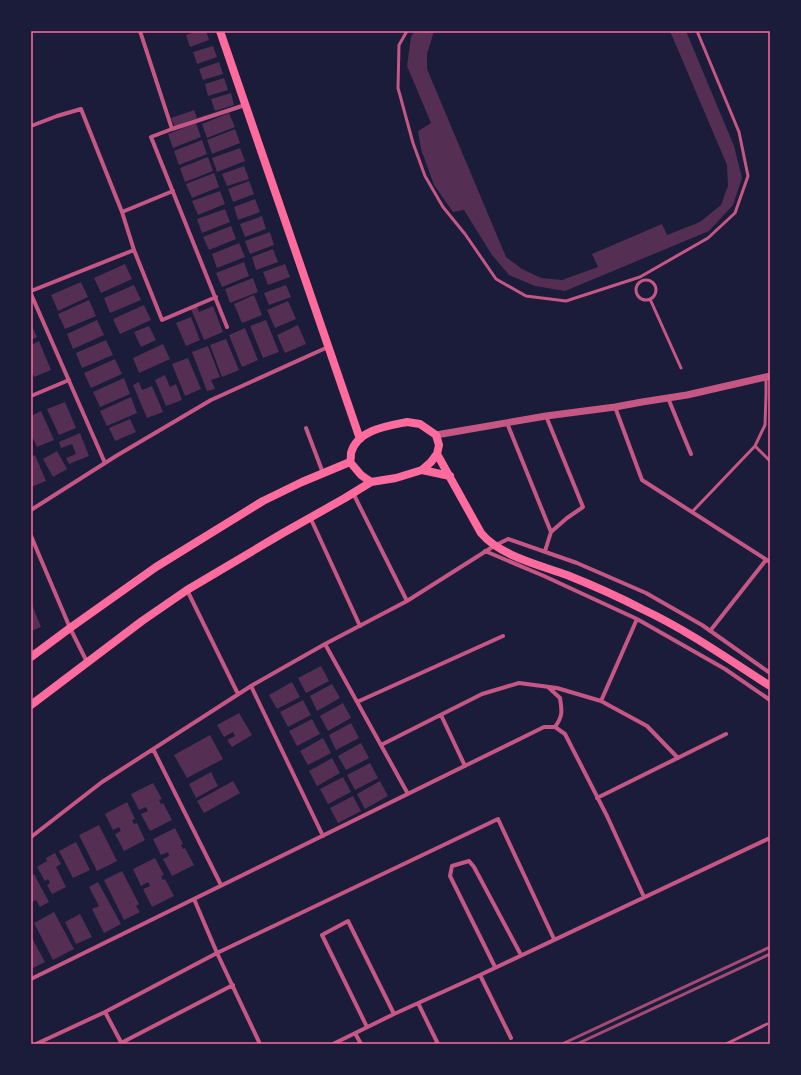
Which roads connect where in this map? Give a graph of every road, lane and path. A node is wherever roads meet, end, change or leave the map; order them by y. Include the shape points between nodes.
1 (140, 31) edge
2 (221, 31) edge
3 (407, 31) edge
4 (698, 31) edge
5 (245, 105) junction
6 (31, 126) edge
7 (172, 129) junction
8 (173, 191) junction
9 (122, 212) junction
10 (134, 250) junction
11 (640, 277) junction
12 (642, 281) junction
13 (31, 291) edge
14 (31, 294) edge
15 (216, 297) junction
16 (650, 299) junction
17 (227, 327) dead end
18 (328, 347) junction
19 (681, 368) dead end
20 (768, 376) edge
21 (68, 380) junction
22 (31, 396) edge
23 (668, 398) junction
24 (615, 407) junction
25 (546, 416) junction
26 (507, 422) junction
27 (306, 428) dead end
28 (436, 435) junction
29 (360, 439) junction
30 (755, 446) junction
31 (438, 454) junction
32 (691, 454) dead end
33 (770, 461) edge
34 (350, 462) junction
35 (105, 463) junction
36 (422, 470) junction
37 (323, 473) junction
38 (450, 476) junction
39 (371, 482) junction
40 (353, 493) junction
41 (31, 510) edge
42 (692, 512) junction
43 (310, 518) junction
44 (551, 532) junction
45 (31, 536) edge
46 (497, 548) junction
47 (486, 551) junction
48 (545, 551) junction
49 (768, 561) edge
50 (187, 590) junction
51 (407, 601) junction
52 (637, 619) junction
53 (360, 626) junction
54 (70, 628) junction
55 (710, 631) junction
56 (503, 636) dead end
57 (325, 644) junction
58 (31, 657) edge
59 (87, 662) junction
60 (770, 672) edge
61 (251, 686) junction
62 (770, 686) edge
63 (547, 687) junction
64 (238, 694) junction
65 (770, 700) edge
66 (601, 701) junction
67 (357, 702) junction
68 (31, 705) edge
69 (441, 715) junction
70 (555, 727) junction
71 (726, 734) dead end
72 (381, 745) junction
73 (153, 749) junction
74 (678, 758) junction
75 (465, 766) junction
76 (408, 794) junction
77 (597, 798) junction
78 (323, 836) junction
79 (31, 838) edge
80 (770, 838) edge
81 (221, 885) junction
82 (644, 898) junction
83 (194, 899) junction
84 (554, 939) junction
85 (217, 952) junction
86 (521, 955) junction
87 (495, 967) junction
88 (480, 975) junction
89 (31, 979) edge
90 (233, 985) junction
91 (418, 1003) junction
92 (105, 1012) junction
93 (394, 1014) junction
94 (767, 1024) dead end
95 (367, 1027) junction
96 (355, 1033) junction
97 (511, 1038) dead end
98 (36, 1044) edge
99 (122, 1044) edge
100 (260, 1044) edge
101 (333, 1044) edge
102 (361, 1044) edge
103 (438, 1044) edge
104 (726, 1044) edge

1 - 7 street
2 - 5 main road
3 - 11 lane via 399,45 398,88 413,143 425,176 443,207 496,279 526,296 566,301
4 - 11 lane via 740,132 748,176 735,213 708,238
5 - 7 street
5 - 18 main road
6 - 9 street via 81,109
7 - 8 street via 151,136
8 - 9 street
8 - 15 street
9 - 10 street
10 - 13 street
10 - 15 street via 162,320
11 - 12 lane
12 - 16 lane via 636,292 642,299
12 - 16 lane via 651,282 655,286 656,293
14 - 21 street
15 - 17 street
16 - 19 lane
18 - 29 main road
18 - 35 street via 211,400
20 - 23 street
20 - 30 lane via 765,425
21 - 22 street
21 - 35 street
23 - 24 street
23 - 32 street
24 - 25 street
24 - 42 street via 642,480
25 - 26 street
25 - 44 street via 583,507
26 - 28 street
26 - 44 street
27 - 37 street
28 - 29 main road via 420,424 407,422 390,425
28 - 31 main road
29 - 34 main road
30 - 33 lane
30 - 42 lane
31 - 36 main road
31 - 38 main road
34 - 37 main road
34 - 39 main road
35 - 41 street
36 - 38 main road
36 - 39 main road
37 - 54 main road via 263,501 156,567
38 - 46 main road via 481,533
39 - 40 main road
40 - 43 main road
40 - 51 street
42 - 49 street
43 - 50 main road
43 - 53 street
44 - 48 street
45 - 54 street
46 - 47 street
46 - 48 street via 508,539
46 - 62 main road via 569,576 666,620
47 - 51 street
47 - 52 street
48 - 55 street via 577,562 646,593
49 - 55 street
50 - 59 main road
50 - 64 street
51 - 53 street
52 - 65 street via 725,669
52 - 66 street
53 - 57 street
54 - 58 main road
54 - 59 street
55 - 60 street
56 - 67 street
57 - 61 street
57 - 67 street
59 - 68 main road
61 - 64 street
61 - 78 street
63 - 66 street
63 - 69 street via 519,683 482,694
63 - 70 street via 560,698 561,720
64 - 73 street
66 - 74 street via 648,726
67 - 72 street
69 - 72 street
69 - 75 street
70 - 75 street via 544,727
70 - 77 street via 565,734
71 - 74 street
72 - 76 street
73 - 79 street via 102,782
73 - 81 street
74 - 77 street
75 - 76 street
76 - 78 street
77 - 82 street
78 - 81 street
80 - 82 street
81 - 83 street
82 - 84 street
83 - 85 street
83 - 89 street
84 - 85 street via 498,819
84 - 86 street
85 - 90 street
85 - 92 street
86 - 87 street
86 - 87 street via 474,867 469,861 452,866 450,876
87 - 88 street
88 - 91 street
88 - 97 street
90 - 99 street
90 - 100 street
91 - 93 street
91 - 103 street
92 - 98 street
92 - 99 street
93 - 95 street
93 - 95 street via 348,921 322,935
94 - 104 lane
95 - 96 street
96 - 101 street
96 - 102 street

